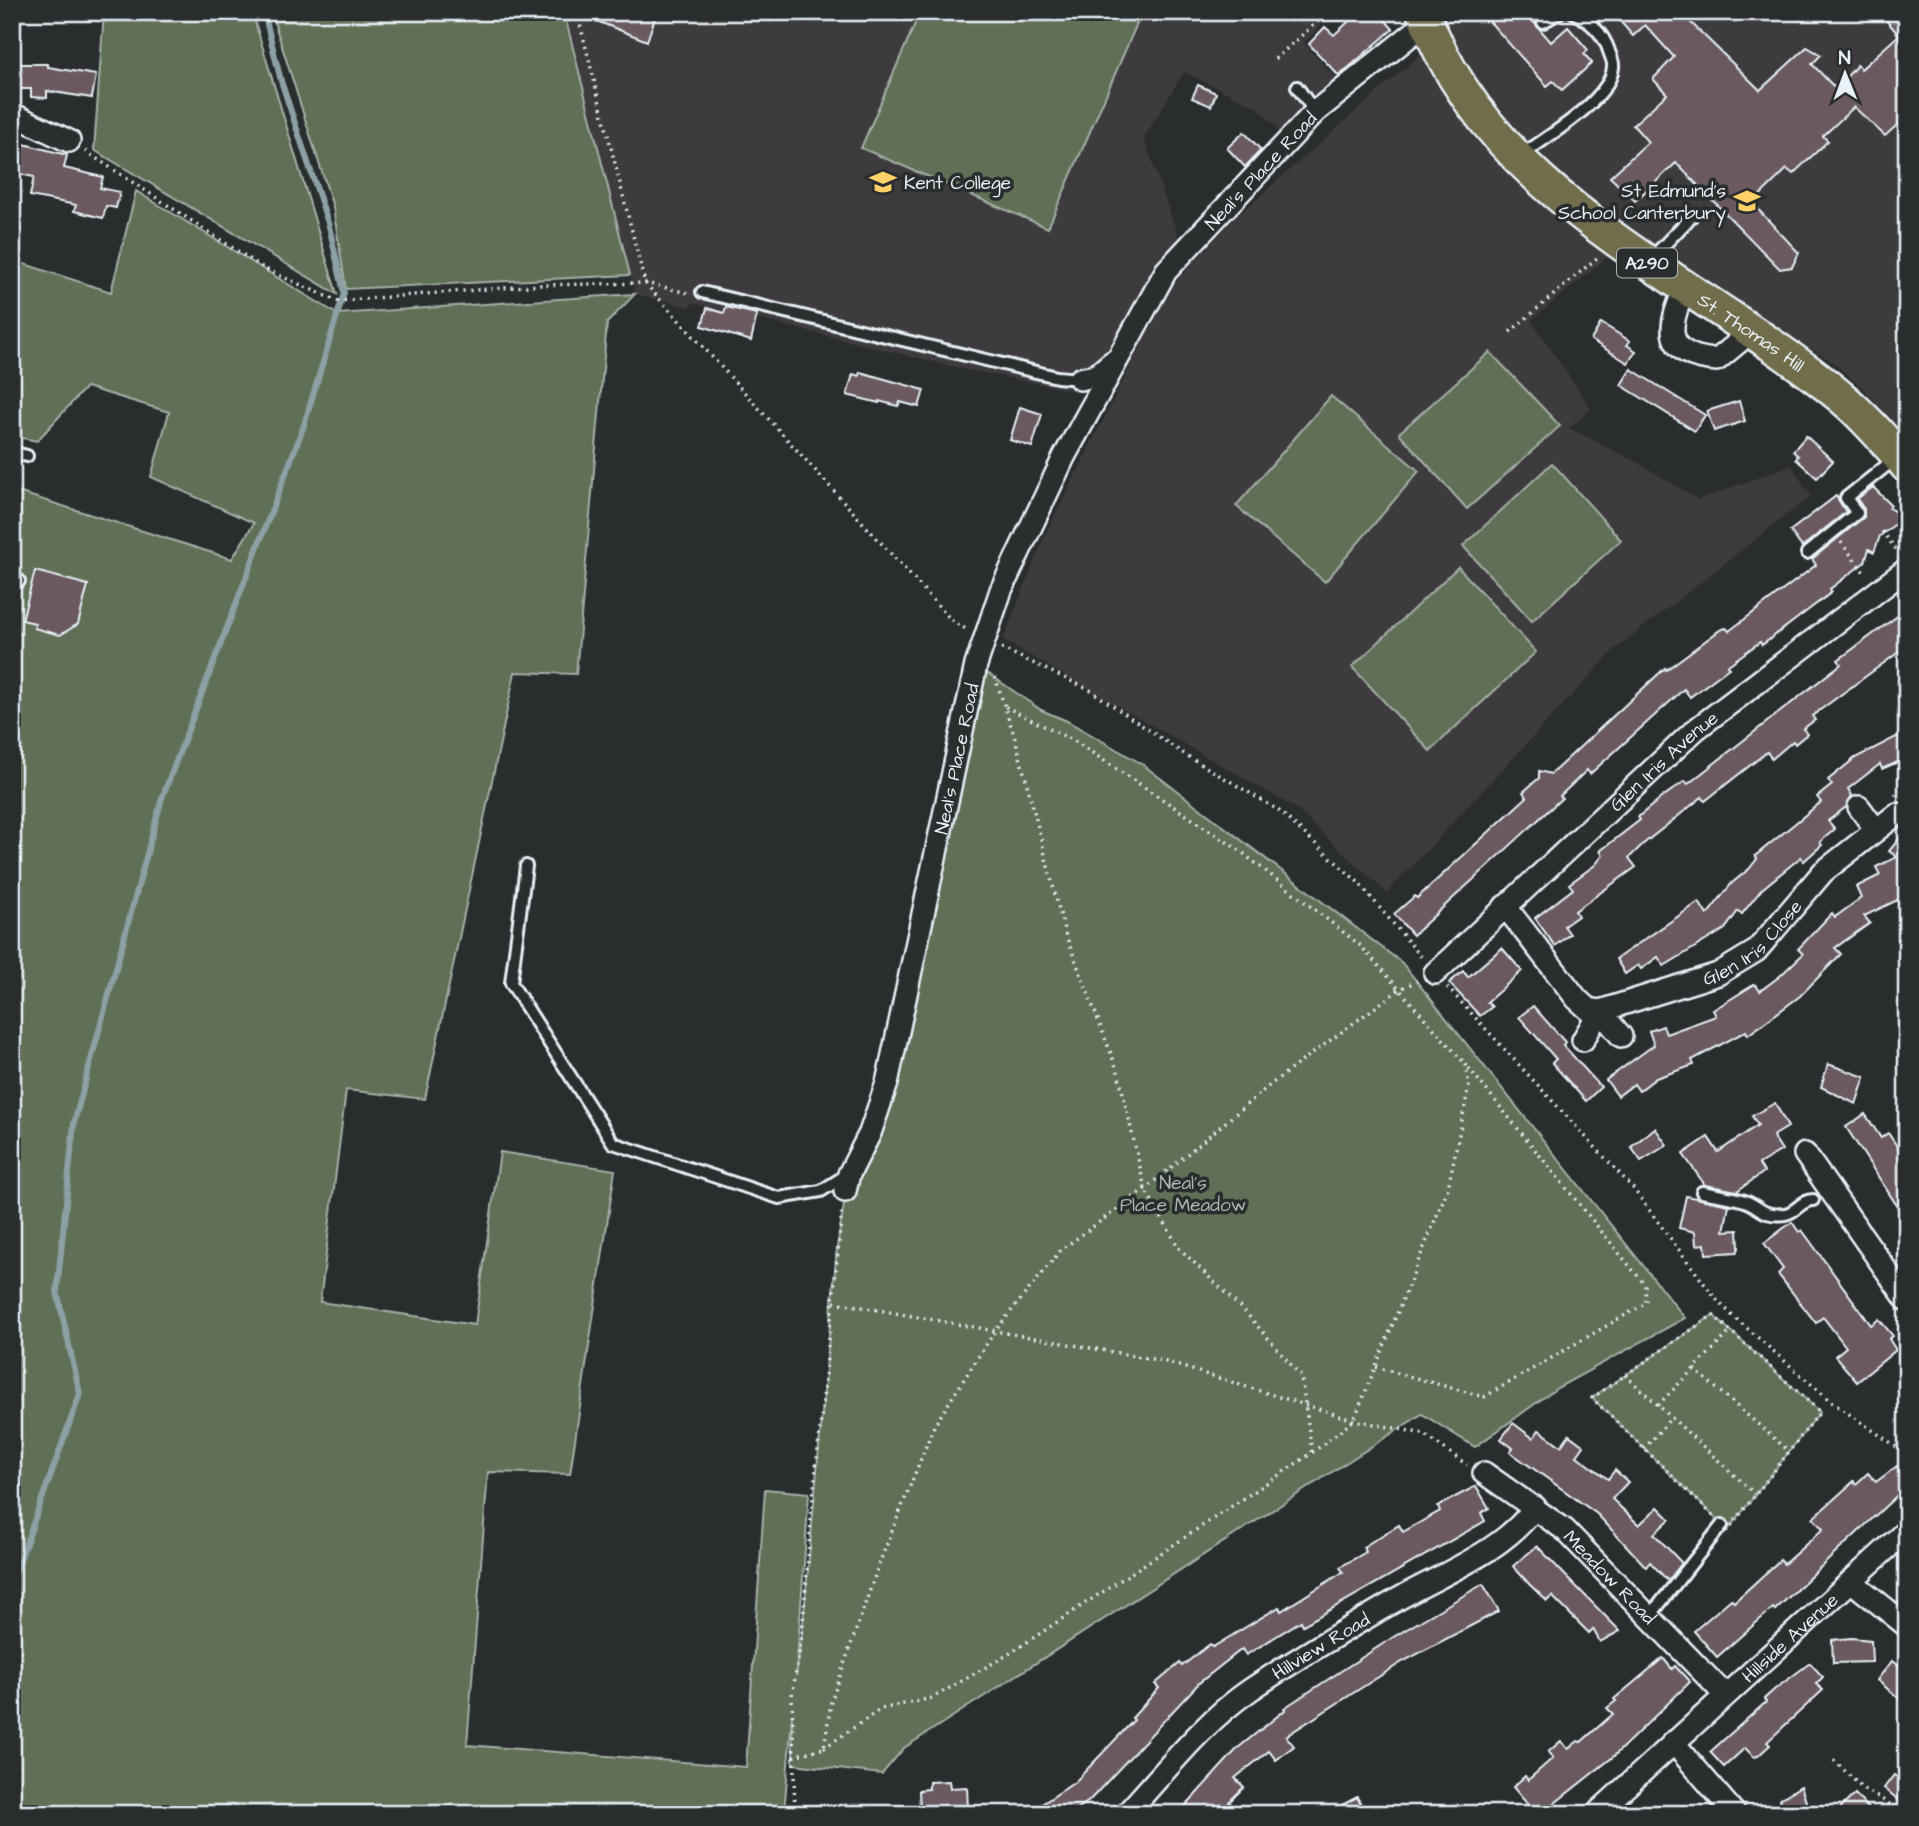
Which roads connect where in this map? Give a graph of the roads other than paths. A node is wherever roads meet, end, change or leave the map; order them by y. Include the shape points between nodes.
1 (1560, 12) edge
2 (1573, 12) edge
3 (1425, 17) edge
4 (1543, 22) dead end
5 (1297, 88) dead end
6 (1315, 112) junction
7 (12, 114) edge
8 (69, 141) road end
9 (1517, 158) junction
10 (1692, 216) dead end
11 (1647, 263) junction
12 (1685, 289) junction
13 (702, 292) road end
14 (1751, 332) junction
15 (1126, 347) junction
16 (1080, 379) joint
17 (12, 452) edge
18 (27, 456) dead end
19 (1903, 461) edge
20 (1807, 553) dead end
21 (1903, 561) edge
22 (1859, 807) dead end
23 (1897, 814) dead end
24 (1876, 830) junction
25 (526, 866) dead end
26 (1505, 906) junction
27 (1435, 973) road end
28 (1600, 1011) junction
29 (1621, 1036) dead end
30 (1583, 1040) dead end
31 (1805, 1154) dead end
32 (847, 1182) joint
33 (1702, 1192) dead end
34 (1820, 1193) junction
35 (1907, 1300) edge
36 (1485, 1473) road end
37 (1535, 1507) junction
38 (1722, 1525) road end
39 (1907, 1530) edge
40 (1851, 1581) junction
41 (1650, 1616) junction
42 (1907, 1626) edge
43 (1725, 1695) junction
44 (1674, 1742) junction
45 (1126, 1814) edge
46 (1596, 1814) edge
47 (1735, 1814) edge

1 - 4 lane
2 - 9 lane via 1590,21 1606,42 1613,66 1605,87 1586,108
3 - 6 street, Neal's Place Road
3 - 9 main road, St. Thomas Hill / A290 via 1463,89
5 - 6 lane
6 - 15 street, Neal's Place Road via 1166,271
7 - 8 street
9 - 11 main road, St. Thomas Hill / A290
10 - 11 lane
11 - 12 main road, St. Thomas Hill / A290
12 - 14 main road, St. Thomas Hill / A290
12 - 14 street via 1670,327 1675,342 1687,351 1717,360
13 - 16 lane, Neal's Place Road
14 - 19 main road, St. Thomas Hill / A290 via 1843,398
15 - 16 street, Neal's Place Road via 1105,370
15 - 32 street, Neal's Place Road via 1064,457 1001,590 976,665 887,1083
17 - 18 lane
19 - 20 lane via 1846,498 1857,513
21 - 26 street, Glen Iris Avenue via 1878,591 1695,730
22 - 24 street
23 - 24 street, Glen Iris Close
24 - 28 street, Glen Iris Close via 1823,872 1756,951 1718,974
25 - 32 lane via 512,983 613,1143 779,1198
26 - 27 street, Glen Iris Avenue
26 - 28 street via 1577,999 1588,1009
28 - 29 street
28 - 30 street
31 - 34 street
33 - 34 lane via 1746,1202 1758,1212 1786,1214
34 - 35 street
36 - 37 street, Meadow Road
37 - 41 street, Meadow Road via 1565,1530
37 - 45 street, Hillview Road via 1521,1527 1485,1551 1248,1692 1204,1730
38 - 41 lane
39 - 40 street, Hillside Avenue
40 - 42 street
40 - 43 street, Hillside Avenue
41 - 43 street, Meadow Road
43 - 44 street, Hillside Avenue
44 - 46 street, Hillside Avenue
44 - 47 street

